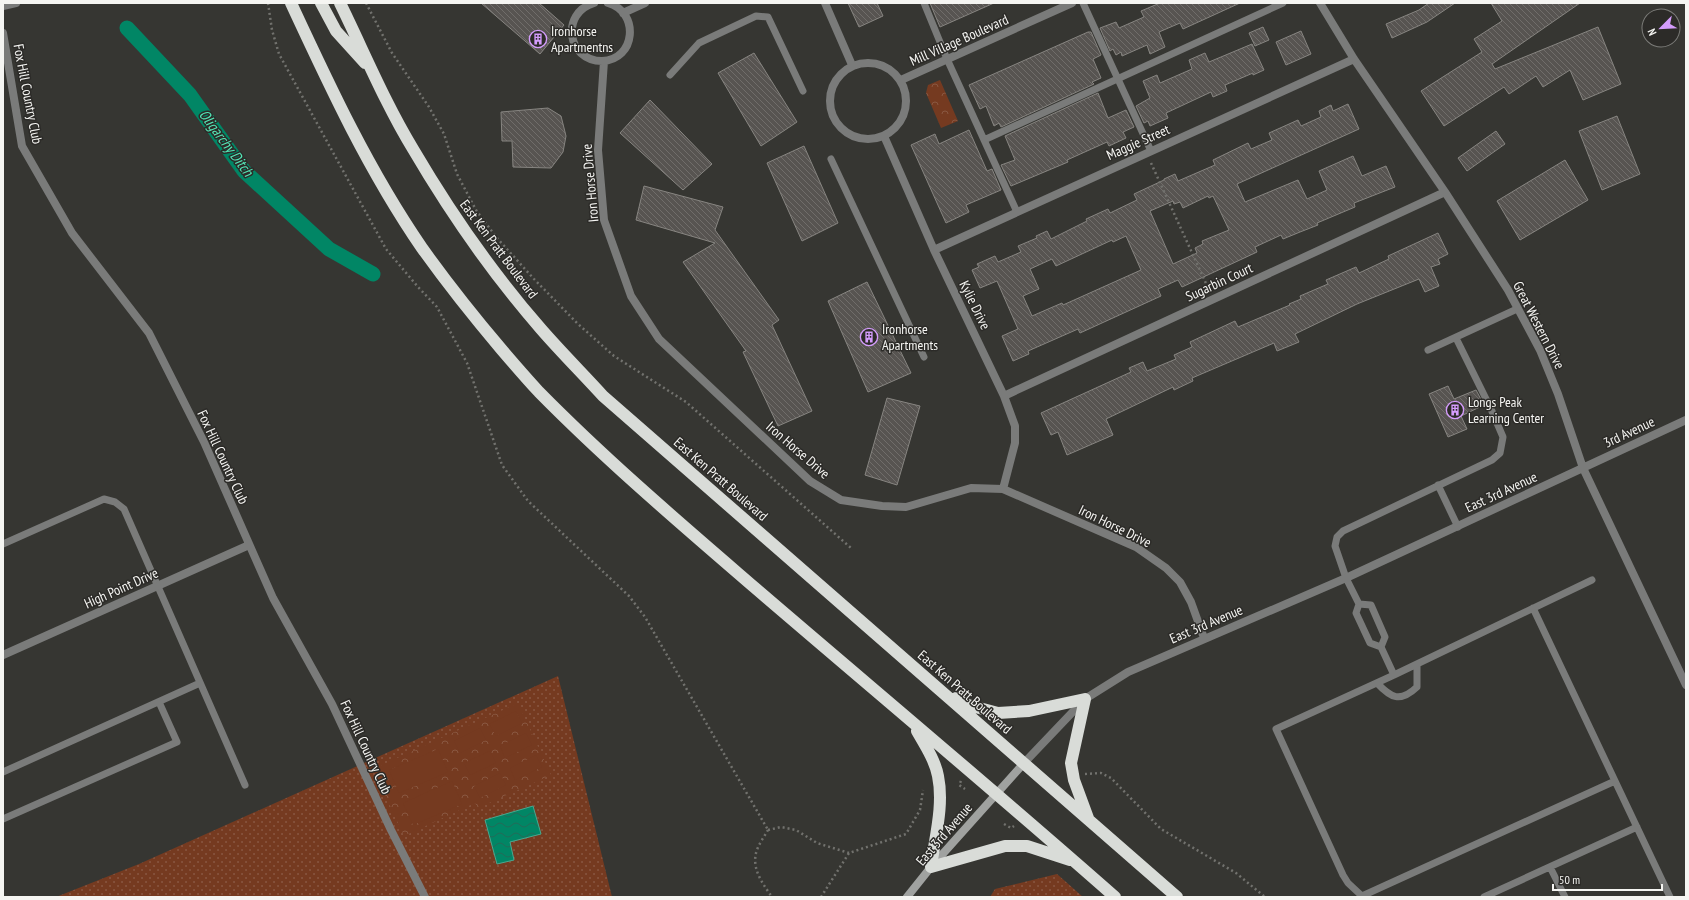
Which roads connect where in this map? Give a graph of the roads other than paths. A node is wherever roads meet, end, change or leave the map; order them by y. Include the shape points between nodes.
1 (16, 3) edge
2 (291, 3) edge
3 (321, 3) edge
4 (340, 3) edge
5 (593, 3) edge
6 (608, 3) edge
7 (645, 3) edge
8 (825, 3) edge
9 (924, 3) edge
10 (1072, 3) edge
11 (1083, 3) edge
12 (1283, 3) edge
13 (1320, 3) edge
14 (3, 6) edge
15 (624, 13) junction
16 (3, 33) edge
17 (947, 59) junction
18 (1354, 59) junction
19 (604, 61) junction
20 (852, 65) junction
21 (374, 73) junction
22 (670, 75) dead end
23 (1117, 79) junction
24 (901, 80) junction
25 (803, 91) dead end
26 (884, 136) junction
27 (984, 140) junction
28 (1149, 152) junction
29 (831, 160) dead end
30 (1445, 192) junction
31 (1017, 212) junction
32 (934, 250) junction
33 (1518, 309) junction
34 (1456, 338) junction
35 (1428, 350) dead end
36 (924, 357) dead end
37 (1004, 396) junction
38 (1686, 420) edge
39 (1583, 468) junction
40 (1438, 486) junction
41 (1003, 489) junction
42 (1458, 527) junction
43 (3, 544) edge
44 (249, 545) junction
45 (1346, 578) junction
46 (1592, 580) dead end
47 (158, 586) junction
48 (1359, 604) junction
49 (1534, 608) junction
50 (1204, 638) junction
51 (1381, 647) junction
52 (3, 655) edge
53 (1417, 664) junction
54 (1394, 675) junction
55 (200, 683) junction
56 (1377, 683) junction
57 (1686, 685) edge
58 (941, 690) junction
59 (1085, 699) junction
60 (159, 702) junction
61 (913, 724) junction
62 (1024, 763) junction
63 (3, 772) edge
64 (1615, 781) junction
65 (245, 785) dead end
66 (997, 793) junction
67 (3, 819) edge
68 (1089, 820) junction
69 (1637, 827) junction
70 (1075, 862) junction
71 (931, 867) junction
72 (1550, 867) junction
73 (1363, 896) edge
74 (425, 897) edge
75 (907, 897) edge
76 (1115, 897) edge
77 (1177, 897) edge
78 (1484, 897) edge
79 (1565, 897) edge
80 (1670, 897) edge

1 - 14 street
2 - 61 highway via 369,163 422,248 475,319 537,389 596,449
3 - 21 highway via 336,31
4 - 21 highway, East Ken Pratt Boulevard
5 - 19 street via 579,12 571,33 581,54
6 - 15 street
7 - 15 street
8 - 20 street
9 - 17 lane
10 - 17 street, Mill Village Boulevard
11 - 23 lane
12 - 23 lane
13 - 18 street, Great Western Drive
15 - 19 street via 630,25 627,46 617,56
16 - 44 street, Fox Hill Country Club via 22,146 72,233 149,333 204,442
17 - 24 street, Mill Village Boulevard
17 - 27 lane
18 - 28 street, Maggie Street
18 - 30 street, Great Western Drive
19 - 41 street, Iron Horse Drive via 598,150 604,220 631,296 659,340 810,481 842,500 906,507 971,488
20 - 24 street via 869,62 882,64
20 - 26 street via 836,78 831,90 829,104 832,116 840,127 851,135 864,139
21 - 58 highway, East Ken Pratt Boulevard via 412,148 448,206 490,265 541,329 603,396
22 - 25 lane via 698,43 763,15 768,17
23 - 27 lane
23 - 28 lane
24 - 26 street via 906,96 906,110 892,132
26 - 32 street, Kylie Drive
27 - 31 lane
28 - 31 street, Maggie Street
29 - 36 lane
30 - 33 street, Great Western Drive
30 - 37 street, Sugarbin Court
31 - 32 street, Maggie Street
32 - 37 street, Kylie Drive
33 - 34 lane
33 - 39 street, Great Western Drive via 1540,350 1558,394
34 - 35 lane
34 - 40 lane via 1502,437 1500,453 1492,460
37 - 41 street, Kylie Drive via 1015,426 1015,443
38 - 39 street, 3rd Avenue
39 - 42 street, East 3rd Avenue
39 - 57 street, Great Western Drive
40 - 42 lane
40 - 45 lane via 1343,531 1337,537 1335,546
41 - 50 street, Iron Horse Drive via 1136,548 1166,568 1180,582 1191,602
42 - 45 street, East 3rd Avenue
43 - 47 lane via 104,499 115,502 124,509
44 - 47 street, High Point Drive
44 - 74 street, Fox Hill Country Club via 273,598 332,704
45 - 48 lane
45 - 50 street, East 3rd Avenue
46 - 49 lane
47 - 52 street, High Point Drive
47 - 55 lane
48 - 51 lane via 1356,613 1370,643
48 - 51 lane via 1370,605 1385,637
49 - 53 lane
49 - 64 lane
50 - 59 street, East 3rd Avenue via 1128,672
51 - 54 lane
53 - 54 lane
53 - 56 lane via 1417,687 1411,692 1393,697
54 - 56 lane
55 - 60 lane
55 - 65 lane
56 - 73 lane via 1276,730 1343,875
58 - 59 highway via 968,704 998,713 1029,711
58 - 62 highway, East Ken Pratt Boulevard
59 - 62 street, East 3rd Avenue
59 - 68 highway via 1071,764 1074,780
60 - 63 lane
60 - 67 lane via 177,742
61 - 66 highway
61 - 71 highway via 938,774 938,821
62 - 66 main road, East 3rd Avenue
62 - 68 highway, East Ken Pratt Boulevard
64 - 69 lane
64 - 73 lane
66 - 70 highway
66 - 71 main road, East 3rd Avenue
68 - 77 highway, East Ken Pratt Boulevard
69 - 72 lane
69 - 80 lane
70 - 71 highway via 1027,846 1005,846
70 - 76 highway
71 - 75 main road, East 3rd Avenue
72 - 78 lane
72 - 79 lane

